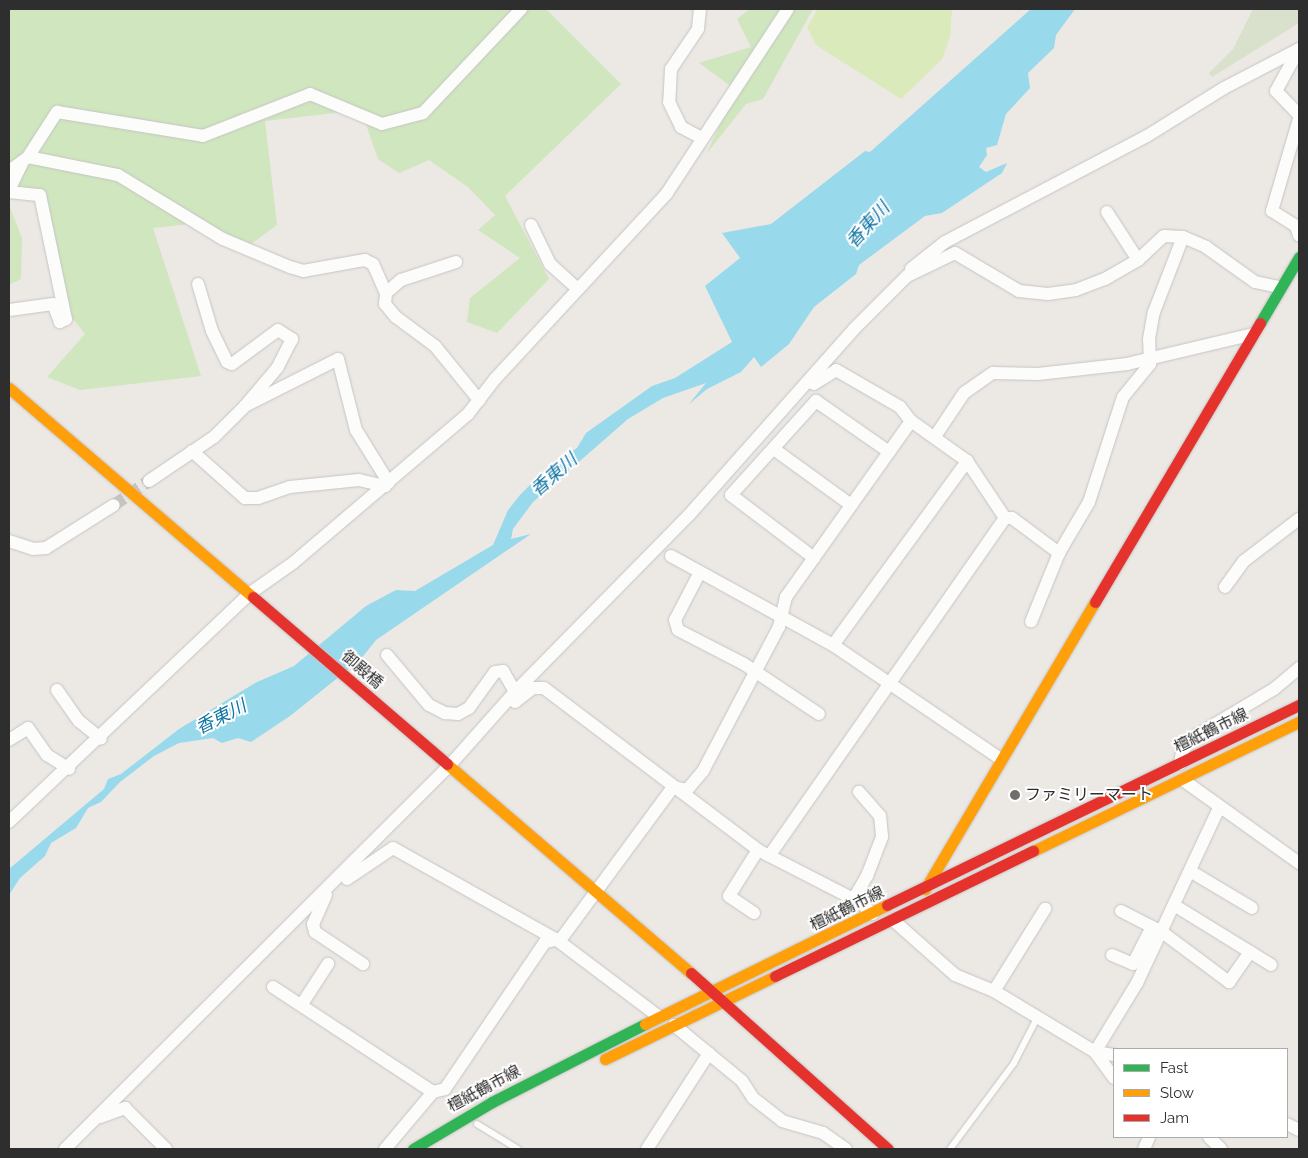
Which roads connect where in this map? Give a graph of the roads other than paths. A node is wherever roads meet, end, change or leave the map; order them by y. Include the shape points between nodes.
1 (521, 9) edge
2 (700, 9) edge
3 (788, 9) edge
4 (1299, 49) edge
5 (1299, 114) edge
6 (1299, 119) edge
7 (702, 138) junction
8 (25, 159) junction
9 (9, 170) edge
10 (9, 191) edge
11 (1107, 212) dead end
12 (532, 225) dead end
13 (1299, 236) edge
14 (1183, 237) junction
15 (1299, 257) edge
16 (1138, 260) junction
17 (456, 262) dead end
18 (907, 276) junction
19 (1299, 276) edge
20 (1282, 282) junction
21 (198, 284) dead end
22 (577, 288) junction
23 (386, 293) junction
24 (9, 310) edge
25 (1254, 334) junction
26 (1150, 360) junction
27 (808, 383) junction
28 (9, 388) edge
29 (479, 400) junction
30 (245, 406) junction
31 (911, 421) junction
32 (936, 435) junction
33 (775, 450) junction
34 (192, 451) junction
35 (889, 452) junction
36 (967, 461) junction
37 (150, 481) tunnel mouth
38 (387, 484) junction
39 (114, 505) tunnel mouth
40 (851, 505) junction
41 (1005, 518) junction
42 (1299, 519) edge
43 (9, 541) edge
44 (1059, 552) junction
45 (671, 556) dead end
46 (814, 558) junction
47 (700, 572) junction
48 (1225, 587) dead end
49 (253, 597) junction
50 (784, 615) junction
51 (1031, 622) dead end
52 (834, 645) junction
53 (387, 655) dead end
54 (1299, 668) edge
55 (755, 672) junction
56 (888, 681) junction
57 (57, 690) dead end
58 (511, 697) junction
59 (1299, 706) edge
60 (819, 714) dead end
61 (1299, 722) edge
62 (101, 739) junction
63 (9, 740) edge
64 (1001, 759) junction
65 (1180, 764) junction
66 (448, 765) junction
67 (69, 769) junction
68 (1183, 780) junction
69 (673, 787) junction
70 (859, 792) dead end
71 (1218, 808) junction
72 (9, 822) edge
73 (764, 853) junction
74 (1299, 863) edge
75 (1190, 871) junction
76 (328, 889) junction
77 (925, 889) junction
78 (596, 892) junction
79 (853, 900) junction
80 (1174, 905) junction
81 (1252, 908) dead end
82 (1045, 909) dead end
83 (911, 911) junction
84 (1121, 911) dead end
85 (754, 913) dead end
86 (873, 914) junction
87 (893, 920) junction
88 (1156, 931) junction
89 (556, 940) junction
90 (1250, 952) junction
91 (1112, 955) dead end
92 (328, 964) dead end
93 (363, 964) dead end
94 (1271, 965) dead end
95 (273, 987) dead end
96 (712, 991) junction
97 (994, 991) junction
98 (723, 1001) junction
99 (302, 1004) junction
100 (659, 1017) junction
101 (1037, 1018) junction
102 (674, 1025) junction
103 (1095, 1052) junction
104 (709, 1053) junction
105 (1113, 1055) edge
106 (1113, 1077) edge
107 (433, 1092) junction
108 (93, 1120) junction
109 (477, 1124) junction
110 (1210, 1138) edge
111 (882, 1147) edge
112 (65, 1149) edge
113 (165, 1149) edge
114 (385, 1149) edge
115 (413, 1149) edge
116 (434, 1149) edge
117 (518, 1149) edge
118 (647, 1149) edge
119 (846, 1149) edge
120 (950, 1149) edge
121 (1220, 1149) edge

1 - 8 street via 423,113 382,124 310,94 203,136 57,112
2 - 7 street via 698,30 671,69 669,102 681,128
3 - 7 street
4 - 5 street via 1276,91
4 - 18 street via 1224,88 1147,136 945,242 913,264
6 - 13 street via 1272,211 1296,226
7 - 22 street via 667,193
8 - 9 street
8 - 10 street
8 - 23 street via 118,175 223,239 302,271 365,260 373,264
10 - 24 street via 40,195 66,319 60,322 53,304
11 - 16 street
12 - 22 street via 550,264
14 - 16 street via 1164,236
14 - 20 street via 1206,247 1255,282
14 - 26 street via 1154,312 1149,339
15 - 20 main road
16 - 18 street via 1105,279 1076,290 1048,294 1019,291 955,253
17 - 23 street via 401,280
18 - 27 street via 889,291
19 - 20 street
20 - 25 main road
21 - 30 street via 212,332 227,362 232,364 278,330 292,340 278,367
22 - 29 street
23 - 29 street via 385,304 396,318 435,346
25 - 26 street
25 - 64 main road
26 - 32 street via 1038,374 993,373 964,393
26 - 44 street via 1123,397 1089,502
27 - 31 street via 814,384 836,370 900,407
27 - 58 street via 689,515
28 - 49 main road, 御殿橋
29 - 38 street via 442,438
30 - 34 street via 234,420
30 - 38 street via 338,359 356,430
31 - 32 street
31 - 35 street
32 - 36 street
33 - 35 street via 816,401
33 - 40 street
33 - 46 street via 731,495
34 - 37 street
34 - 38 street via 245,498 258,498 290,488 359,480
35 - 40 street
36 - 41 street
36 - 52 street
38 - 49 street
39 - 43 street via 46,548
40 - 46 street
41 - 44 street via 1012,518
41 - 56 street
42 - 48 street via 1244,561
44 - 51 street
45 - 47 street
46 - 50 street via 786,597
47 - 50 street
47 - 55 street via 675,620 678,630
49 - 62 street
49 - 66 main road, 御殿橋
50 - 52 street
50 - 55 street
52 - 56 street
53 - 58 street via 429,705 444,713 458,714 470,708 495,672 502,671
54 - 65 street via 1274,689 1197,735 1182,751
55 - 60 street
55 - 69 street via 704,771 687,790
56 - 64 street
56 - 73 street
57 - 62 street via 79,721
58 - 66 street
58 - 69 street via 515,702 533,688 544,688
59 - 65 main road, 檀紙鶴市線
61 - 68 main road, 檀紙鶴市線
62 - 67 street
63 - 67 street via 28,728 47,755
64 - 77 main road
65 - 77 main road, 檀紙鶴市線
66 - 76 street
66 - 78 main road, 御殿橋
67 - 72 street
68 - 71 street
68 - 83 main road, 檀紙鶴市線
69 - 73 street
69 - 78 street
70 - 79 street via 880,816 882,837 867,876
71 - 74 street
71 - 75 street
73 - 79 street
73 - 85 street via 729,896
75 - 80 street
75 - 81 street
76 - 89 street via 394,848
76 - 93 street via 313,924 315,932
76 - 108 street
77 - 83 main road
77 - 86 main road, 檀紙鶴市線
78 - 89 street
78 - 96 main road, 御殿橋
79 - 86 street
80 - 88 street
80 - 90 street
82 - 97 street
83 - 87 main road, 檀紙鶴市線
84 - 88 street
86 - 96 main road, 檀紙鶴市線
87 - 97 street via 955,975
87 - 98 main road, 檀紙鶴市線
88 - 90 street via 1229,982
88 - 91 street via 1133,964
88 - 103 street
89 - 100 street
89 - 107 street via 545,942 445,1089
90 - 94 street
92 - 99 street
95 - 99 street
96 - 98 main road, 御殿橋
96 - 100 main road, 檀紙鶴市線
97 - 101 street
98 - 102 main road, 檀紙鶴市線
98 - 111 main road, 御殿橋
99 - 107 street
100 - 115 main road, 檀紙鶴市線 via 492,1102
101 - 103 street
101 - 120 lane via 1010,1069
102 - 104 street
102 - 109 main road, 檀紙鶴市線
103 - 105 street
103 - 106 street
104 - 118 street
104 - 119 street via 742,1081 753,1098 782,1121 823,1133
107 - 114 street
108 - 112 street
108 - 113 street via 126,1108
109 - 116 main road, 檀紙鶴市線
109 - 117 lane
110 - 121 street

